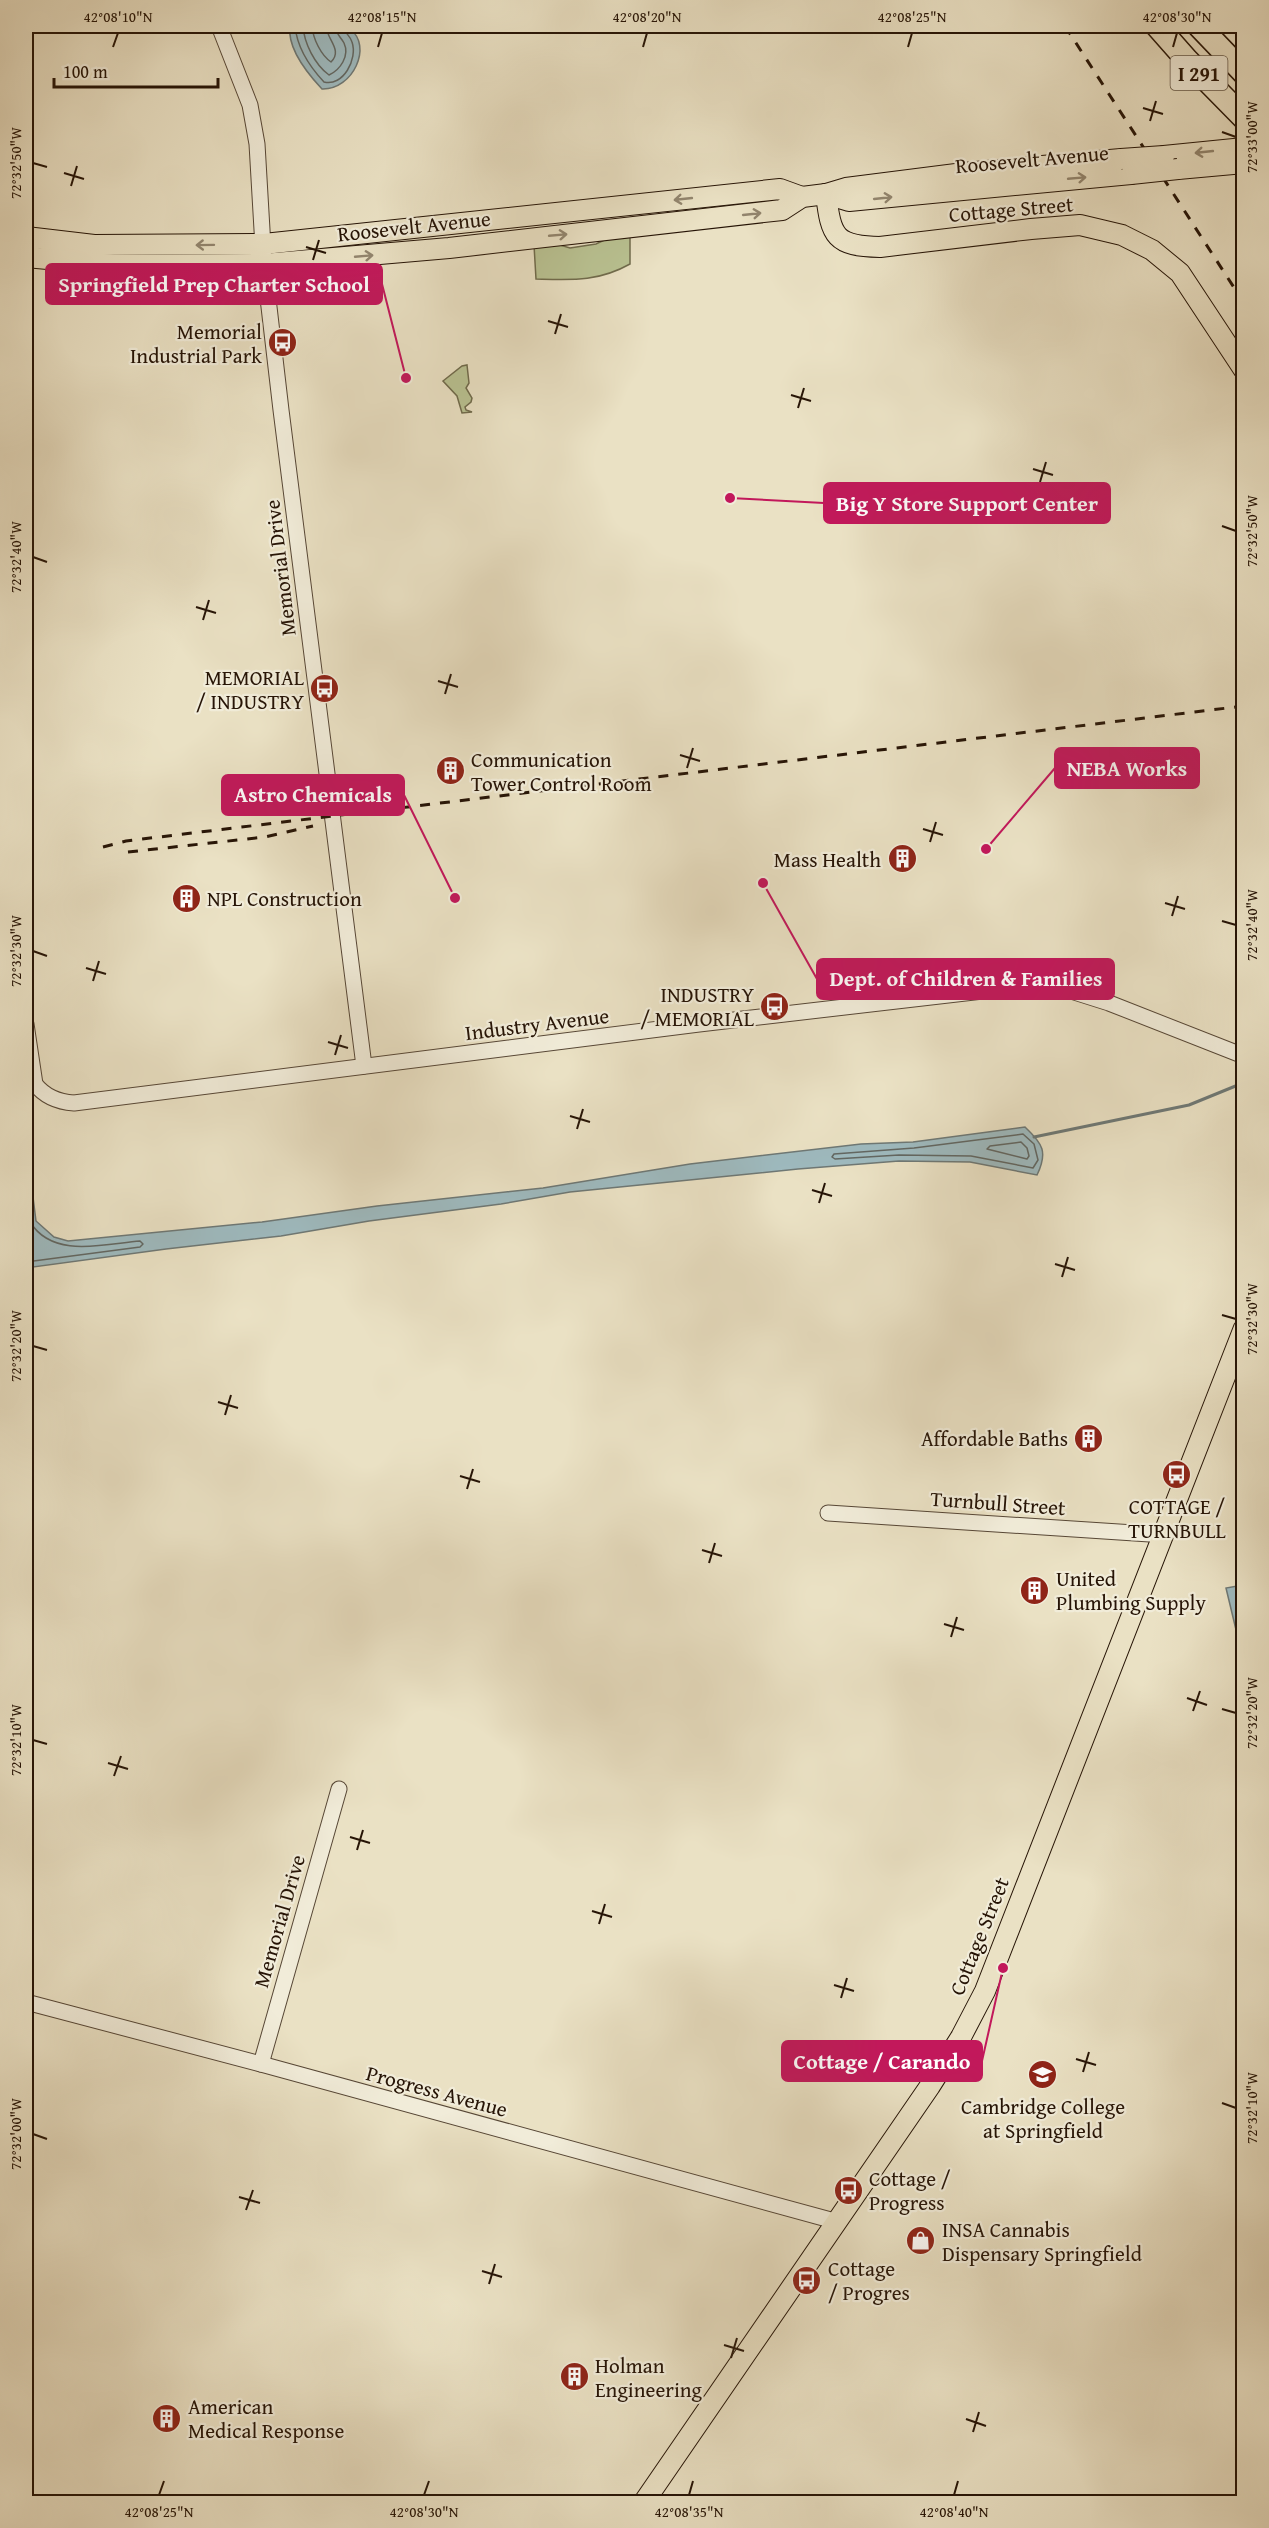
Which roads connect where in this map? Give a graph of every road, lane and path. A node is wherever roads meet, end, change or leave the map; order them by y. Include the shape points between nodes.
1 (219, 26) edge
2 (1157, 26) edge
3 (1199, 26) edge
4 (1244, 74) edge
5 (1244, 118) edge
6 (1244, 148) edge
7 (1244, 163) edge
8 (1126, 167) junction
9 (826, 194) junction
10 (802, 197) junction
11 (631, 204) junction
12 (522, 215) junction
13 (634, 227) junction
14 (26, 237) edge
15 (525, 238) junction
16 (264, 244) junction
17 (26, 257) edge
18 (264, 264) junction
19 (1244, 370) edge
20 (26, 1024) edge
21 (1244, 1056) edge
22 (364, 1066) junction
23 (1244, 1328) edge
24 (828, 1513) dead end
25 (1164, 1535) junction
26 (339, 1789) dead end
27 (26, 2002) edge
28 (261, 2064) junction
29 (838, 2222) junction
30 (644, 2502) edge

1 - 16 street, Memorial Drive via 250,105 257,144
2 - 5 highway, I 291
3 - 4 highway, I 291
6 -> 8 main road, Roosevelt Avenue, bridge via 1164,156
7 - 8 main road, Roosevelt Avenue, bridge via 1178,169
8 - 9 main road, Roosevelt Avenue via 849,201
9 - 10 main road, Roosevelt Avenue
9 - 19 main road, Cottage Street via 833,231 855,246 880,247 1080,225 1122,235 1152,250 1180,273
10 -> 11 main road, Roosevelt Avenue via 780,189
13 -> 10 main road, Roosevelt Avenue via 782,210
11 - 12 main road, Roosevelt Avenue
11 - 13 main road
12 - 15 main road
12 - 16 main road, Roosevelt Avenue
15 -> 13 main road, Roosevelt Avenue
16 -> 14 main road, Roosevelt Avenue via 142,246
18 -> 15 main road, Roosevelt Avenue
16 - 18 street, Memorial Drive
17 - 18 main road, Roosevelt Avenue via 113,265
18 - 22 street, Memorial Drive
20 - 22 street, Industry Avenue via 35,1084 61,1102
21 - 22 street, Industry Avenue via 1109,1003 1071,992 1017,987
23 - 25 main road, Cottage Street
24 - 25 street, Turnbull Street
25 - 29 main road, Cottage Street via 985,1991 936,2077
26 - 28 street, Memorial Drive
27 - 28 street, Progress Avenue
28 - 29 street, Progress Avenue
29 - 30 main road, Cottage Street

